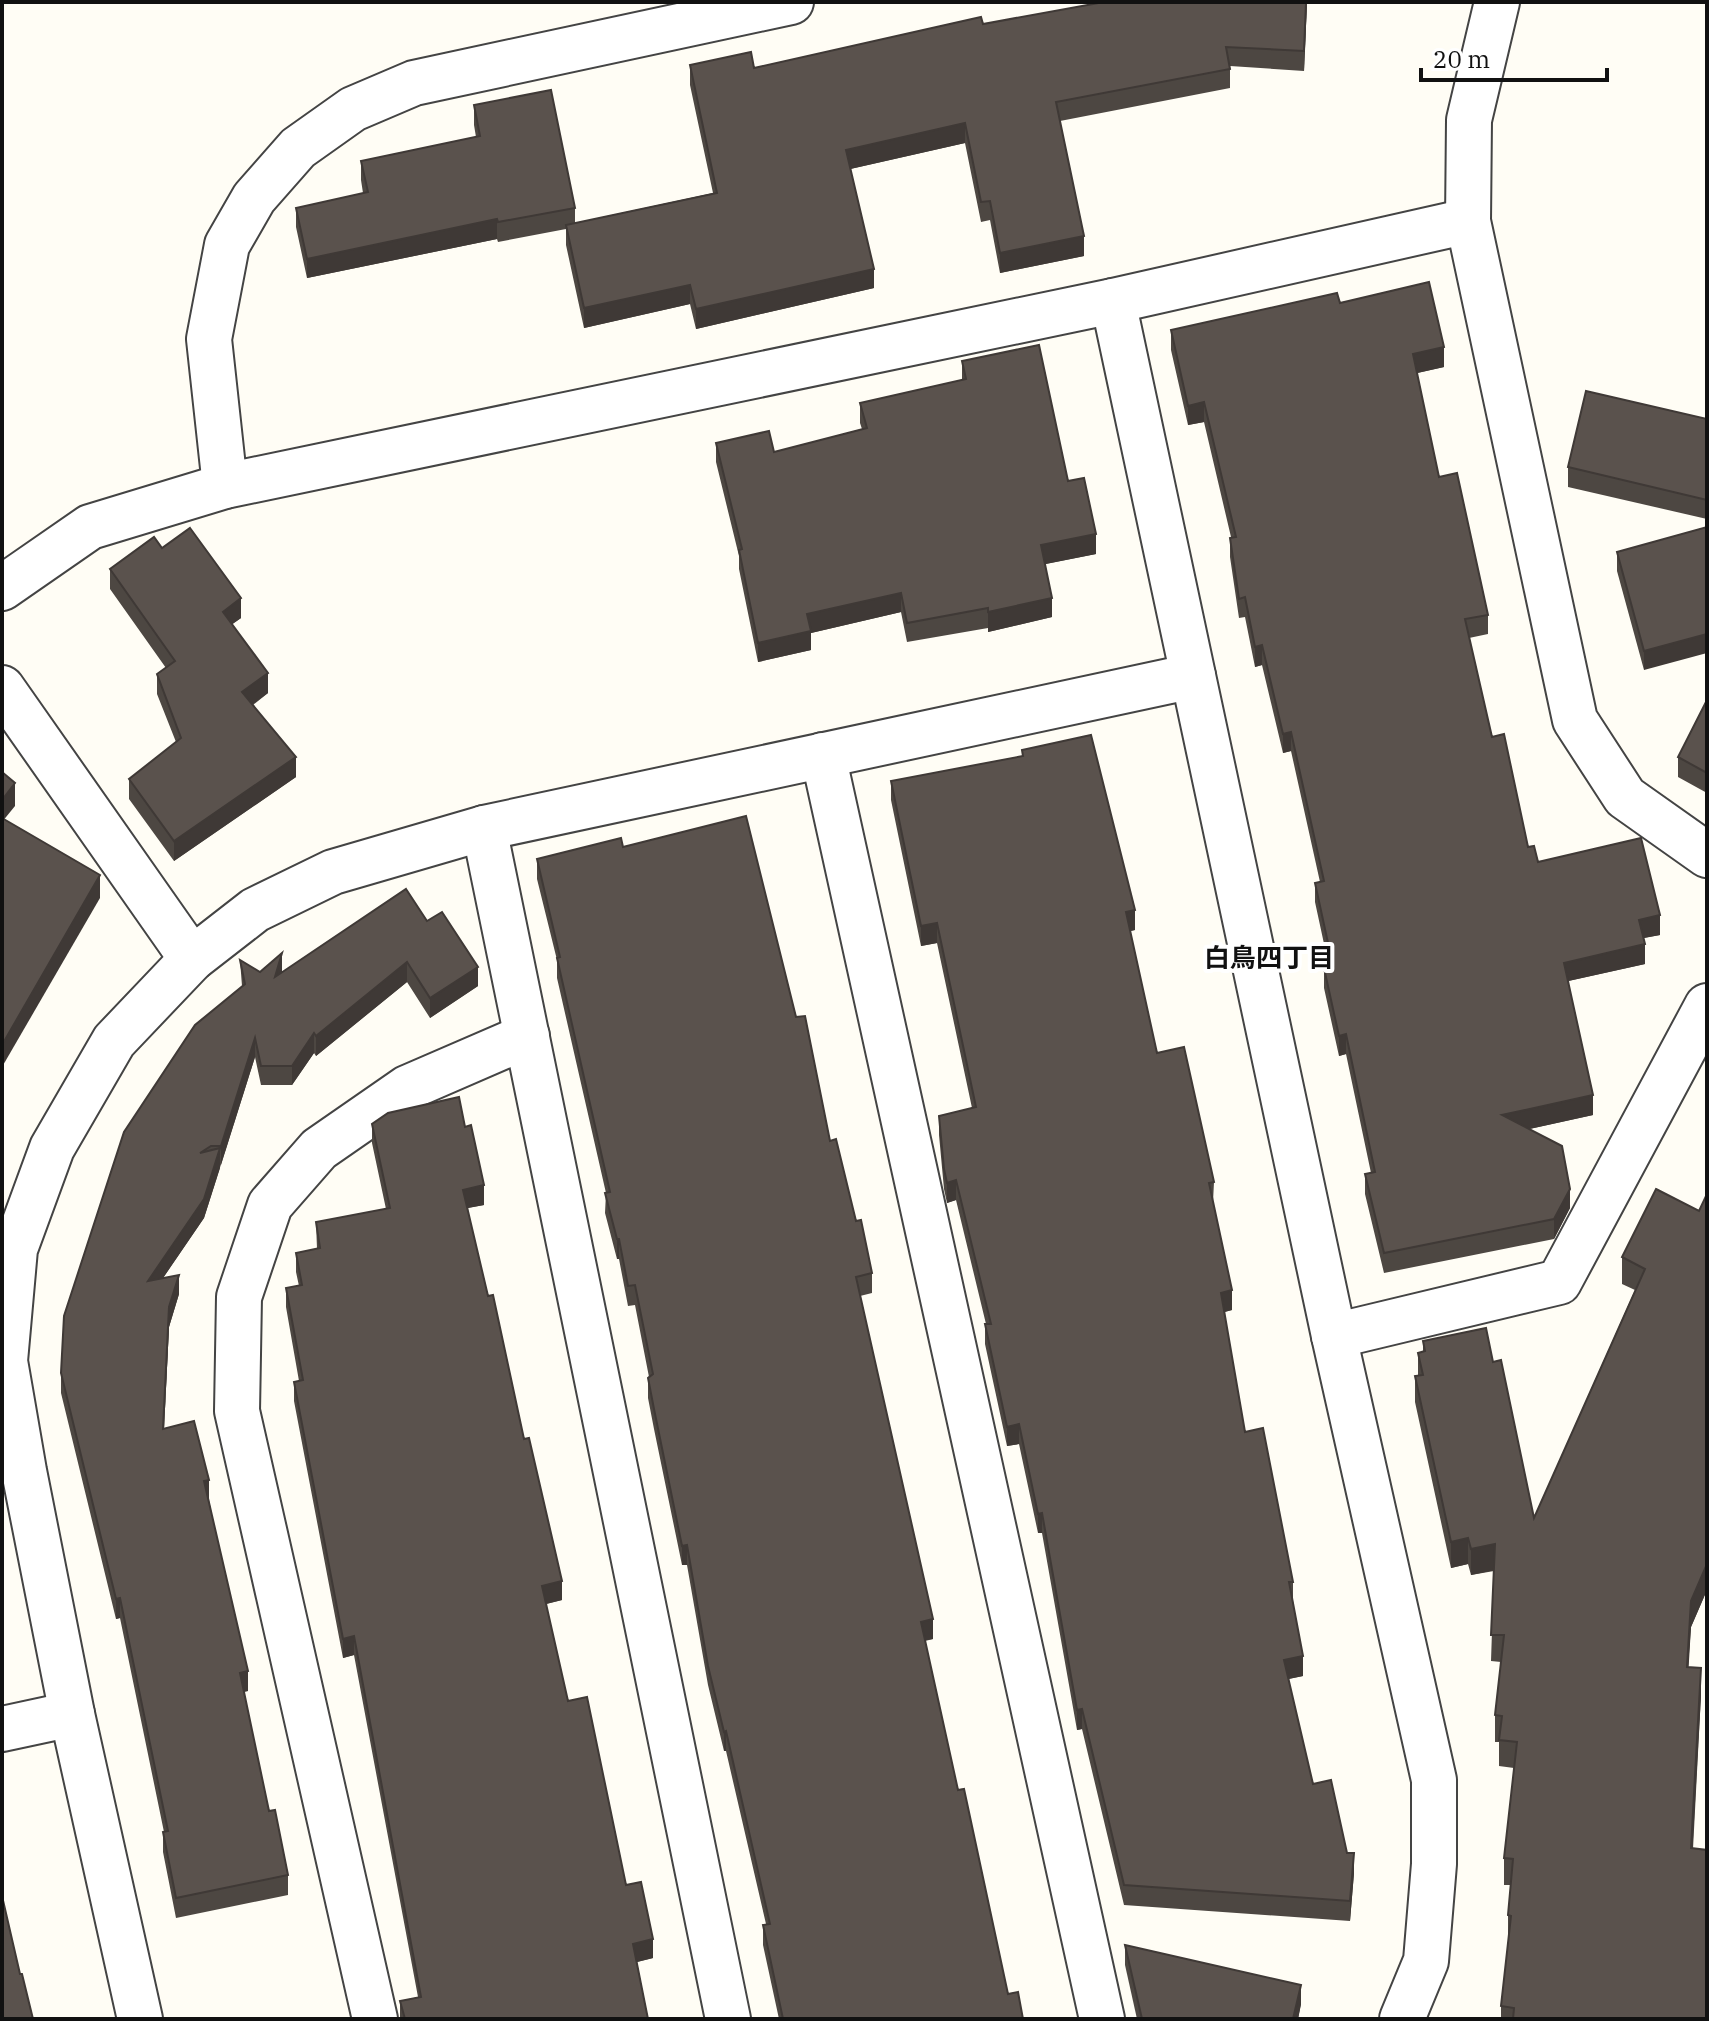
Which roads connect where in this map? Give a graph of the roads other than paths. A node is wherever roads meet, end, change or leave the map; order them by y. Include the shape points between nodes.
1 (791, 2) edge
2 (1497, 2) edge
3 (1468, 221) junction
4 (1113, 301) junction
5 (225, 486) junction
6 (2, 588) edge
7 (1193, 676) junction
8 (2, 688) edge
9 (823, 755) junction
10 (484, 828) junction
11 (1707, 855) edge
12 (192, 959) junction
13 (1707, 1006) edge
14 (527, 1036) junction
15 (1334, 1336) junction
16 (72, 1714) junction
17 (2, 1729) edge
18 (140, 2019) edge
19 (375, 2019) edge
20 (728, 2019) edge
21 (1102, 2019) edge
22 (1402, 2019) edge

1 - 5 street via 414,83 353,109 298,148 254,198 227,245 209,339
2 - 3 street via 1469,120
3 - 4 street
3 - 11 street via 1575,720 1625,797
4 - 5 street
4 - 7 street
5 - 6 street via 90,527
7 - 9 street
7 - 15 street
8 - 12 street
9 - 10 street
9 - 21 street
10 - 12 street via 333,872 255,910
10 - 14 street
12 - 16 street via 114,1041 52,1148 15,1249 5,1361
13 - 15 street via 1559,1282
14 - 19 street via 407,1088 319,1149 270,1205 239,1297 237,1411
14 - 20 street
15 - 22 street via 1434,1780 1426,1961
16 - 17 street
16 - 18 street

